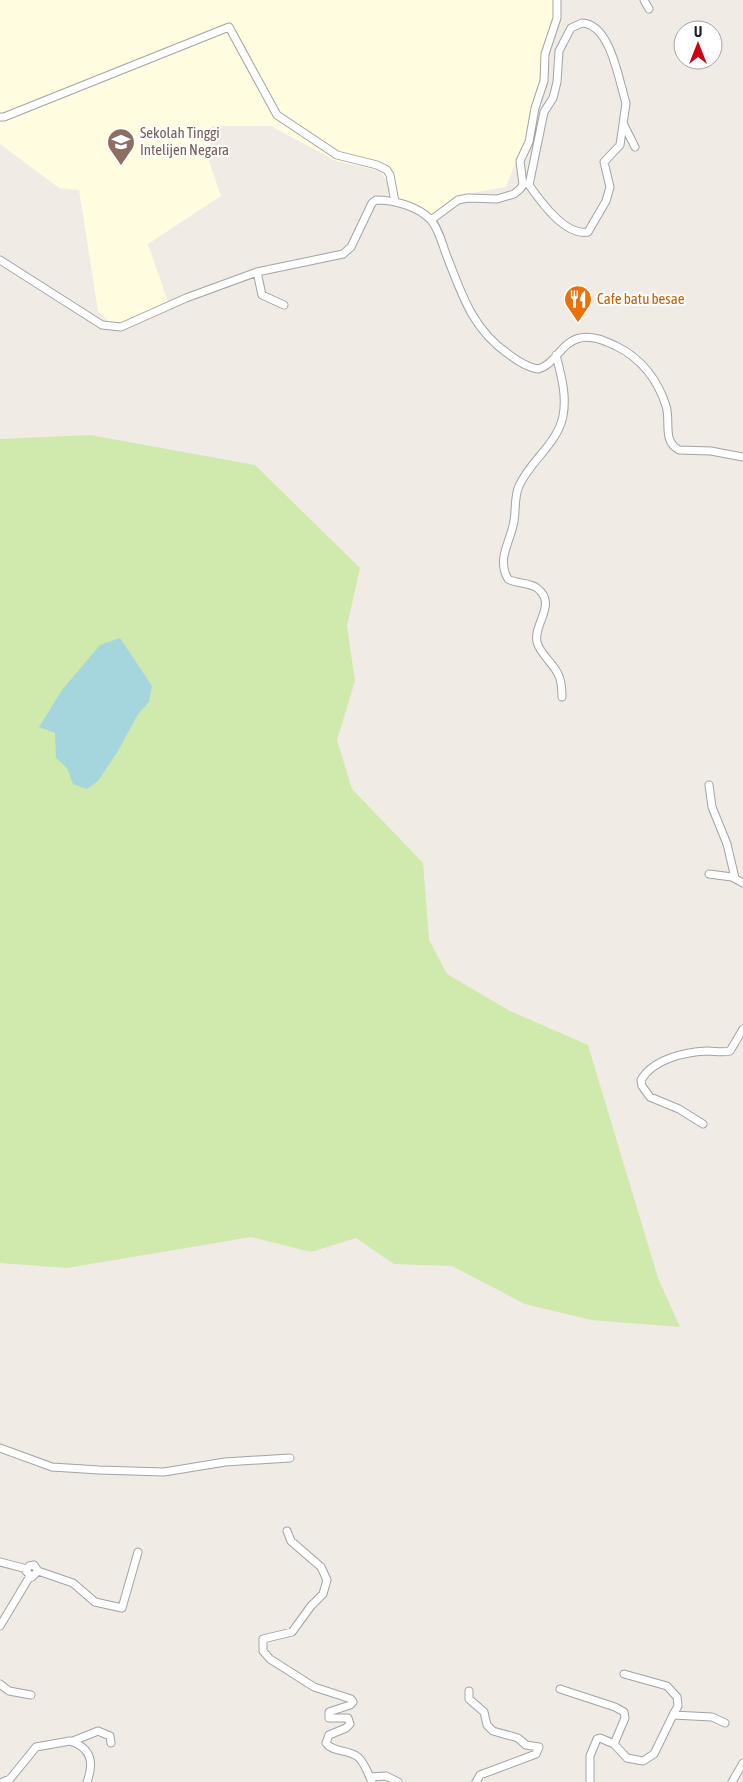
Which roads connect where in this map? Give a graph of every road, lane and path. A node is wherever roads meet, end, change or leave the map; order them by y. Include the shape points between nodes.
1 (557, 0) edge
2 (644, 0) edge
3 (649, 9) dead end
4 (0, 117) edge
5 (624, 125) junction
6 (635, 148) dead end
7 (526, 185) junction
8 (395, 202) junction
9 (430, 220) junction
10 (1, 264) edge
11 (257, 272) junction
12 (284, 305) dead end
13 (556, 355) junction
14 (743, 457) edge
15 (562, 697) dead end
16 (709, 785) dead end
17 (709, 874) dead end
18 (735, 878) junction
19 (743, 883) edge
20 (743, 1029) edge
21 (703, 1124) dead end
22 (0, 1448) edge
23 (290, 1458) dead end
24 (287, 1531) dead end
25 (138, 1552) dead end
26 (0, 1562) edge
27 (28, 1573) junction
28 (0, 1626) edge
29 (624, 1674) dead end
30 (0, 1684) edge
31 (560, 1689) dead end
32 (469, 1690) dead end
33 (31, 1696) dead end
34 (673, 1715) junction
35 (725, 1722) dead end
36 (73, 1742) junction
37 (111, 1743) dead end
38 (614, 1744) junction
39 (743, 1764) edge
40 (371, 1780) edge
41 (3, 1782) edge
42 (87, 1782) edge
43 (398, 1782) edge
44 (476, 1782) edge
45 (590, 1782) edge
46 (732, 1782) edge

1 - 7 street via 557,18 545,54 544,81 535,108 530,142 520,162
2 - 3 street
4 - 8 street via 229,27 277,116 336,155 384,168 390,175
5 - 6 street
5 - 7 street via 620,145 604,162 610,187 606,201 588,232 579,234 571,230
5 - 7 street via 626,103 607,42 589,24 575,26 567,34 559,52 557,82 553,98 544,112
7 - 9 street via 505,197 458,200
8 - 9 street
8 - 11 street via 376,200 372,203 351,247 343,254
9 - 13 street via 470,312 491,341 535,369 543,368
10 - 11 street via 102,324 115,328
11 - 12 street via 262,295
13 - 14 street via 566,344 580,338 600,340 632,354 643,364 662,396 669,418 668,438 672,446 679,450
13 - 15 street via 564,389 560,428 519,486 514,521 503,560 508,579 536,588 544,599 545,614 537,632 537,641 560,676
16 - 18 street via 712,807 727,844
17 - 18 street
18 - 19 street
20 - 21 street via 730,1051 700,1052 664,1060 653,1066 641,1080 650,1097
22 - 23 street via 52,1467 109,1471 164,1472 225,1462
24 - 40 street via 291,1541 321,1567 326,1574 326,1585 323,1594 292,1632 263,1639 263,1651 314,1687 351,1699 350,1705 328,1712 329,1718 346,1718 350,1724 329,1735 326,1743 359,1758
25 - 27 street via 122,1608 95,1602 72,1583 38,1571 35,1576
26 - 27 street
27 - 28 street
29 - 34 street via 667,1686 677,1697 678,1706
30 - 33 street via 9,1691
31 - 38 street via 624,1712 626,1718
32 - 44 street via 469,1699 484,1712 487,1725 493,1731 539,1747 536,1754 480,1775
34 - 35 street via 712,1717
34 - 38 street via 649,1759 637,1761 626,1758
36 - 37 street via 98,1731 110,1736
36 - 41 street via 36,1747 10,1779
36 - 42 street via 85,1749 92,1763
38 - 45 street via 604,1738 597,1739 590,1756
39 - 46 street
40 - 43 street via 386,1776

